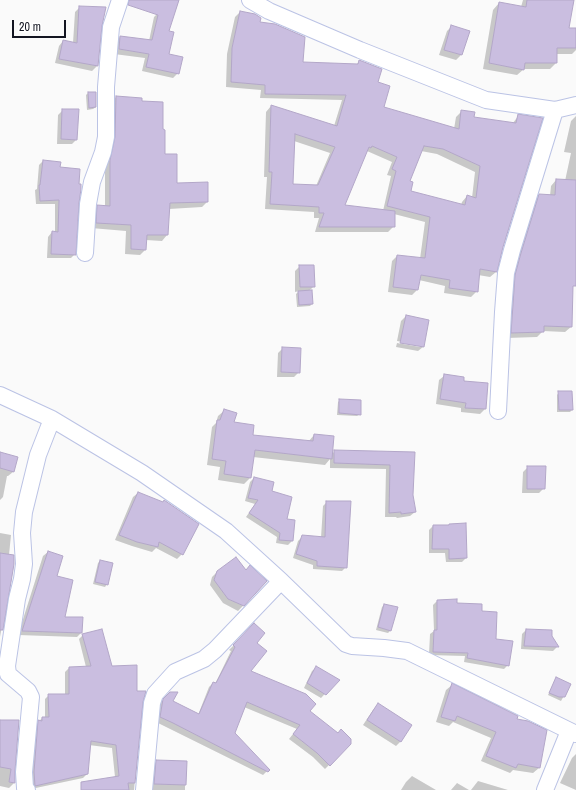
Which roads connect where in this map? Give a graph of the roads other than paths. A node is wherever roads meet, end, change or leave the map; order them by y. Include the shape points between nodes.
1 (120, 0) edge
2 (250, 0) edge
3 (576, 105) edge
4 (555, 110) junction
5 (85, 253) dead end
6 (0, 395) edge
7 (498, 411) dead end
8 (52, 418) junction
9 (281, 581) junction
10 (573, 732) edge
11 (27, 790) edge
12 (144, 790) edge
13 (545, 790) edge

1 - 5 street via 111,27 106,87 106,137 88,204
2 - 4 street via 269,11 360,50 486,100
3 - 4 street
4 - 7 street via 506,273
6 - 8 street
8 - 9 street via 142,473 226,531
8 - 11 street via 38,455 24,512 24,564 7,666 8,674 28,691 31,697 24,772
9 - 10 street via 346,644 407,651
9 - 12 street via 215,650 204,659 175,672 155,694
10 - 13 street

